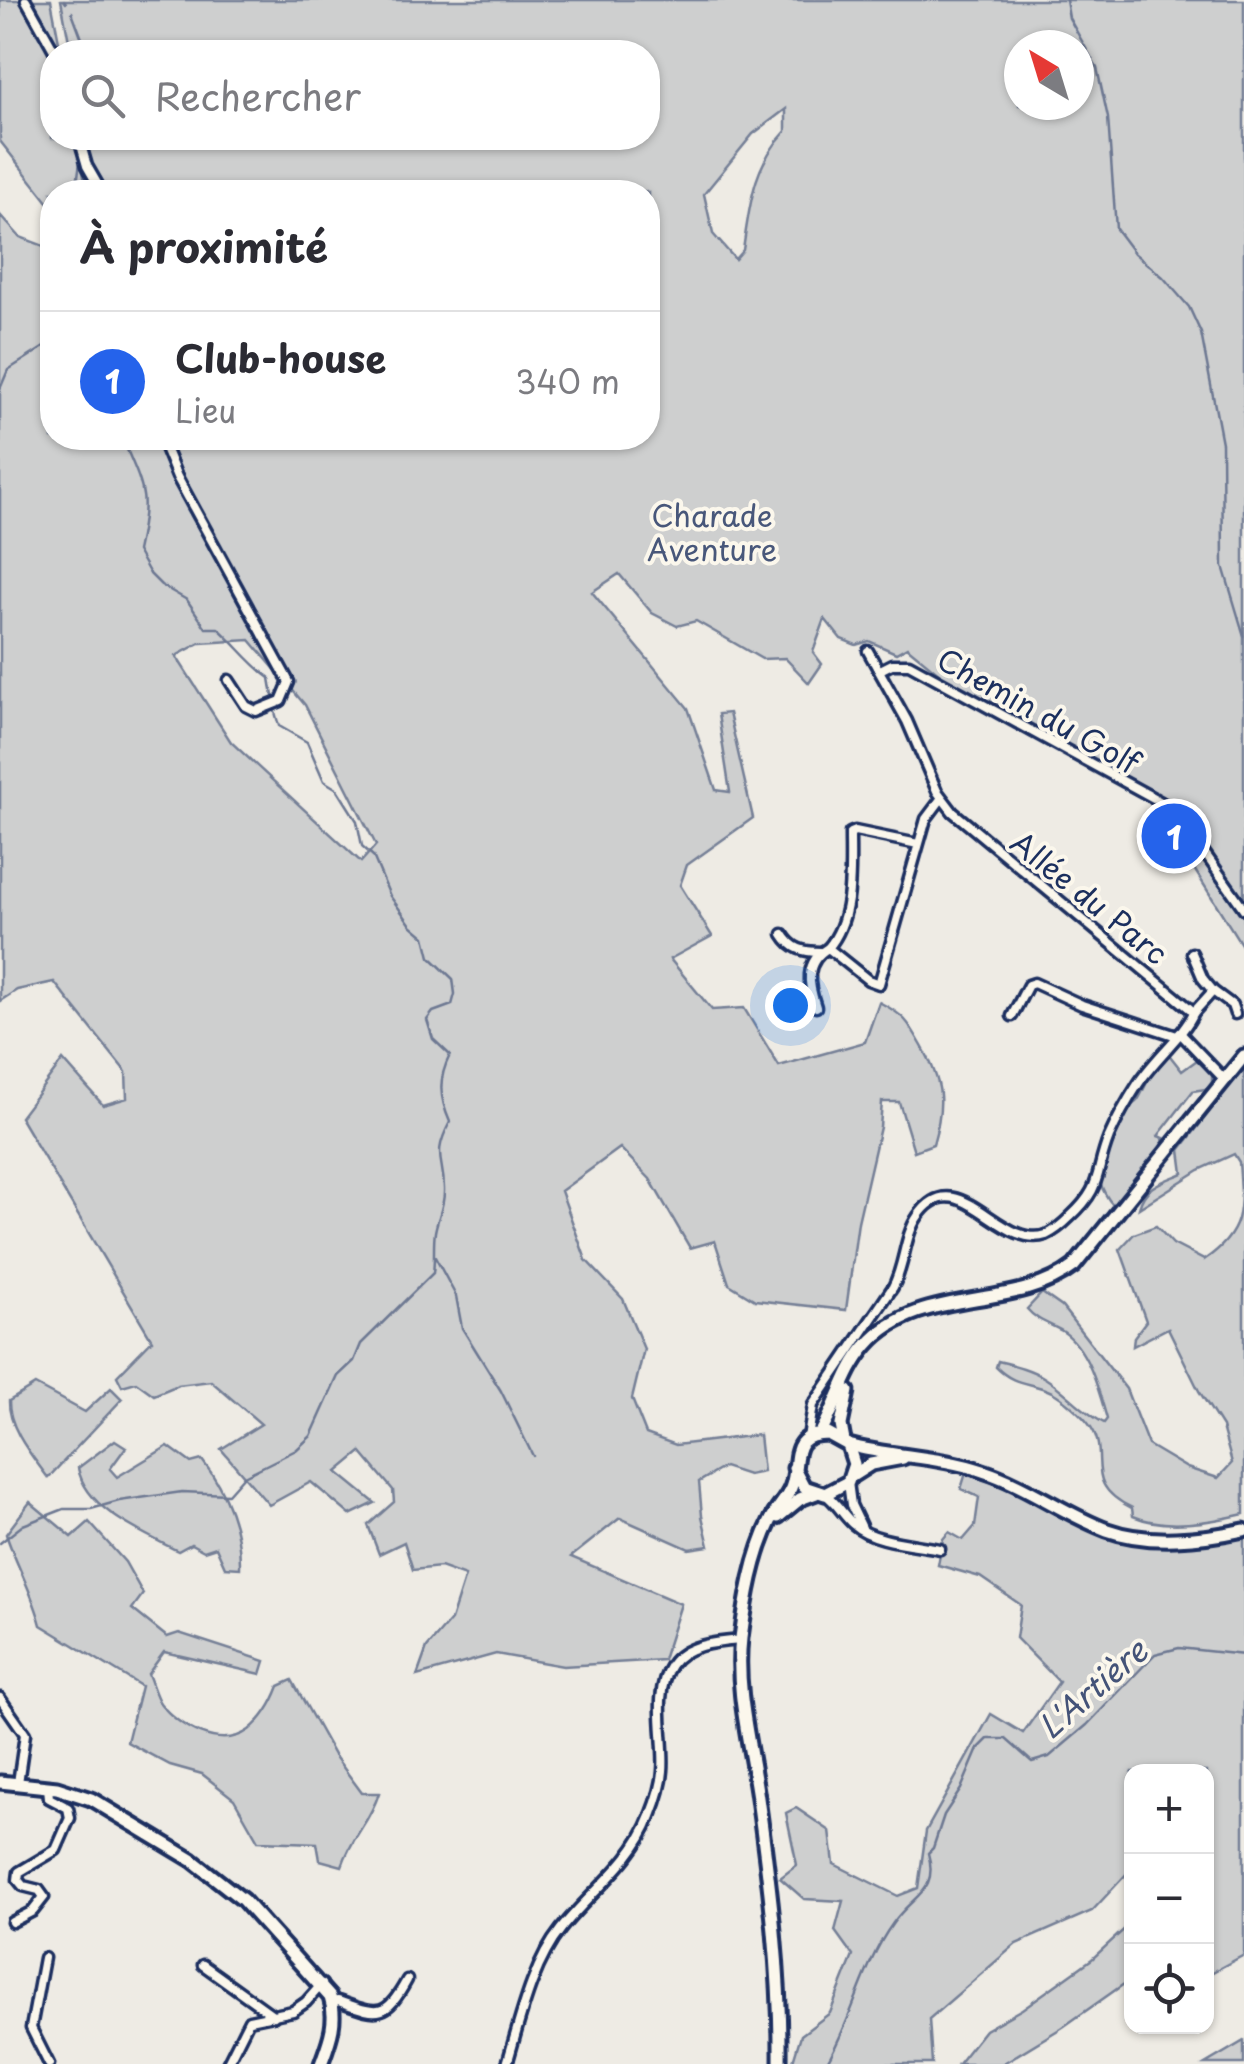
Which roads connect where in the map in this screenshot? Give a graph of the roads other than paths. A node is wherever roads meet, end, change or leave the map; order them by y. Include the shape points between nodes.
1 (26, 0) edge
2 (48, 40) edge
3 (82, 150) edge
4 (95, 180) edge
5 (165, 450) edge
6 (868, 652) dead end
7 (880, 670) junction
8 (229, 680) dead end
9 (941, 799) junction
10 (918, 844) junction
11 (1244, 909) edge
12 (783, 934) dead end
13 (824, 950) junction
14 (1192, 953) dead end
15 (1213, 992) junction
16 (816, 1007) dead end
17 (1194, 1012) junction
18 (1235, 1014) dead end
19 (1012, 1016) dead end
20 (1179, 1034) junction
21 (1244, 1056) edge
22 (1225, 1080) junction
23 (857, 1358) junction
24 (814, 1436) junction
25 (846, 1443) junction
26 (930, 1458) junction
27 (794, 1468) junction
28 (850, 1479) junction
29 (821, 1493) junction
30 (1244, 1530) edge
31 (766, 1532) junction
32 (864, 1532) junction
33 (940, 1550) dead end
34 (741, 1640) junction
35 (0, 1698) edge
36 (0, 1782) edge
37 (18, 1783) junction
38 (48, 1786) junction
39 (12, 1922) dead end
40 (44, 1958) dead end
41 (203, 1965) dead end
42 (408, 1980) dead end
43 (322, 1984) junction
44 (332, 2002) junction
45 (274, 2016) junction
46 (49, 2064) edge
47 (227, 2064) edge
48 (321, 2064) edge
49 (507, 2064) edge
50 (780, 2064) edge

1 - 2 street
3 - 4 street
5 - 8 street via 289,682 281,701 256,710
6 - 7 street
7 - 9 street
7 - 11 street, Chemin du Golf via 908,664 1160,802 1180,818
9 - 10 street
9 - 17 street, Allée du Parc
10 - 13 street via 850,834 846,904
10 - 13 street via 879,984
12 - 13 street via 806,952
13 - 16 street via 808,978
14 - 15 street
15 - 17 street
15 - 18 street
17 - 20 street
19 - 20 street via 1034,983
20 - 22 street
20 - 24 street via 1116,1121 1093,1194 1054,1230 1018,1236 960,1199 925,1208 893,1287 812,1409
21 - 22 street
22 - 23 street via 1084,1256 1058,1278 919,1311 884,1329
23 - 24 street
23 - 25 street via 843,1410
24 - 25 street
24 - 27 street via 797,1451
25 - 26 street
25 - 28 street via 854,1464
26 - 28 street via 885,1460
26 - 30 street via 1004,1478 1115,1532 1182,1537
27 - 29 street via 804,1487
27 - 31 street via 790,1492
28 - 29 street
28 - 32 street via 851,1504
29 - 31 street via 784,1510
29 - 32 street
31 - 34 street
32 - 33 street
34 - 49 street via 694,1648 669,1669 662,1782 650,1819 624,1862 553,1941
34 - 50 street via 775,1935
35 - 37 street via 25,1734
36 - 37 street
37 - 38 street
38 - 39 street via 49,1798 68,1808 70,1818 56,1850 19,1872 23,1886 44,1897
38 - 43 street via 91,1799 202,1868 243,1900
40 - 46 street via 32,2031
41 - 45 street
42 - 44 street via 385,2012
43 - 44 street
43 - 45 street via 302,2006
44 - 48 street via 332,2032
45 - 47 street via 246,2022

